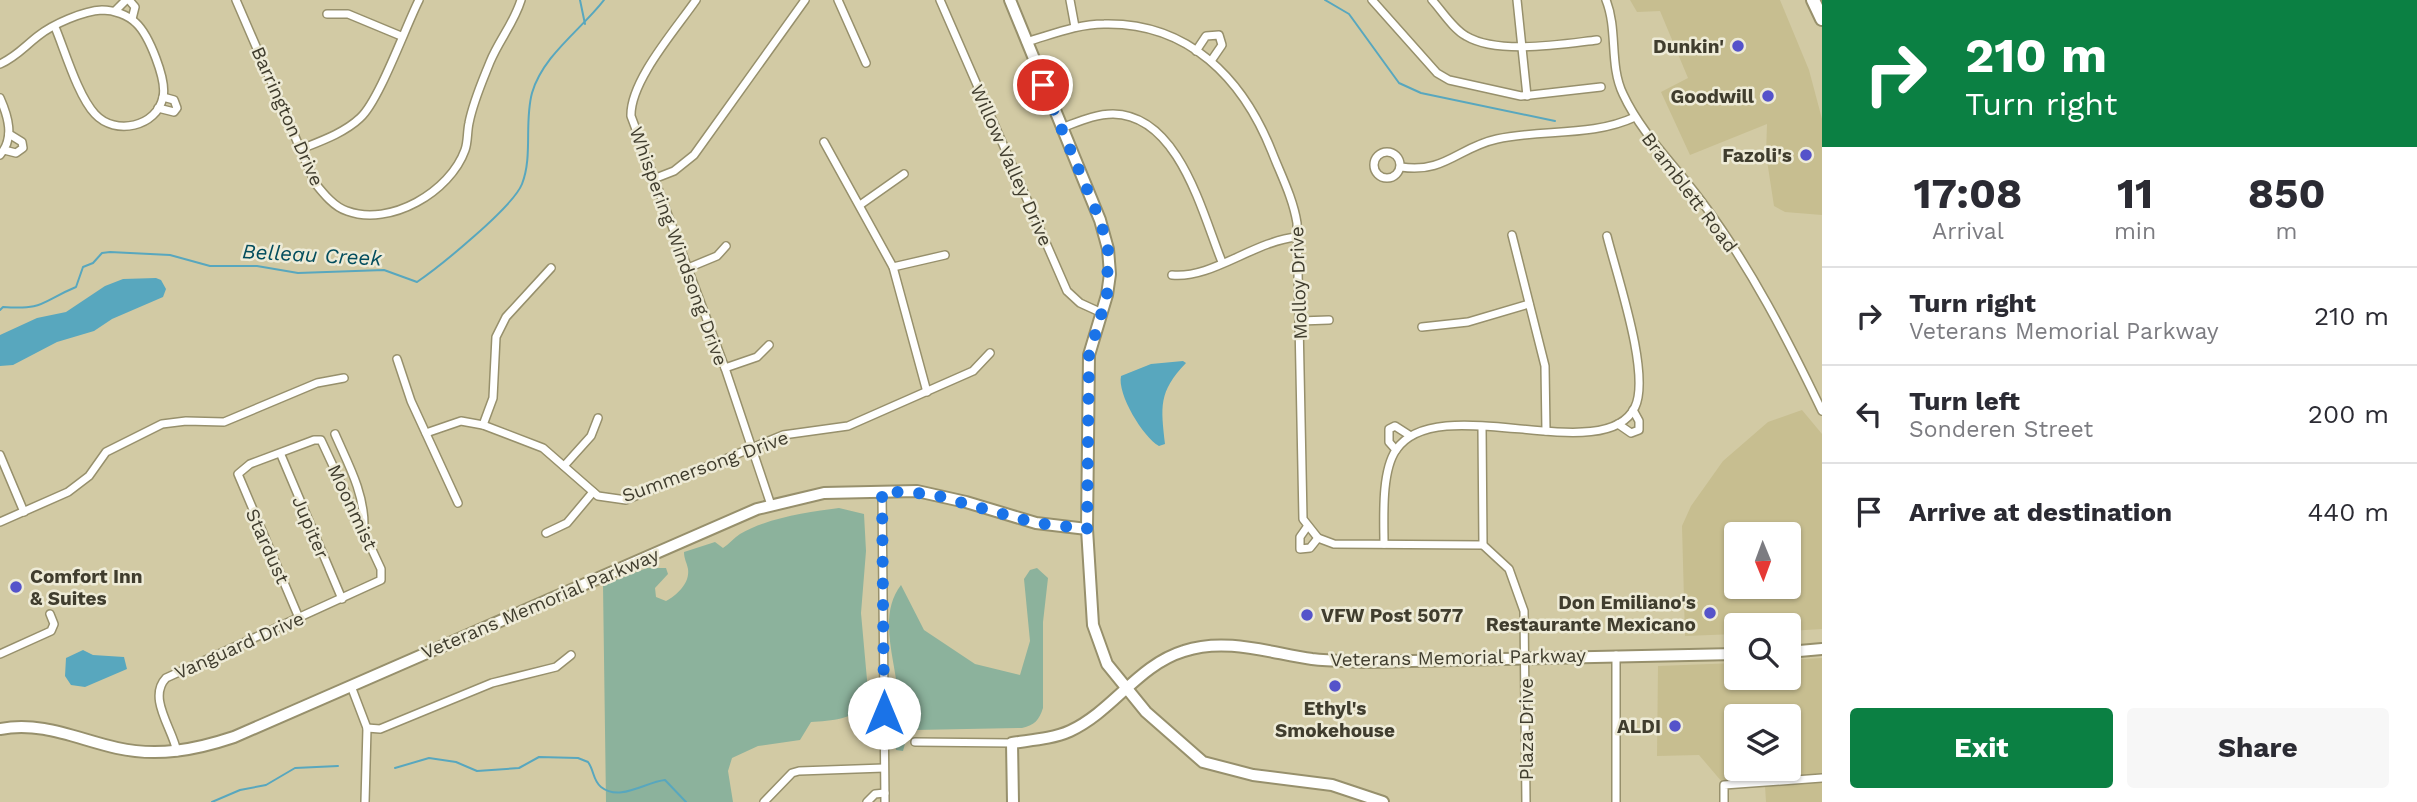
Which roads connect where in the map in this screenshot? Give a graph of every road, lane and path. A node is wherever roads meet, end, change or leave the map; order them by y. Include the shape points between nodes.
1 (128, 0) edge
2 (236, 0) edge
3 (419, 0) edge
4 (521, 0) edge
5 (696, 0) edge
6 (805, 0) edge
7 (838, 0) edge
8 (940, 0) edge
9 (1010, 0) edge
10 (1070, 0) edge
11 (1372, 0) edge
12 (1432, 0) edge
13 (1517, 0) edge
14 (1606, 0) edge
15 (1813, 0) edge
16 (115, 11) junction
17 (327, 15) dead end
18 (132, 19) junction
19 (1822, 19) edge
20 (55, 27) junction
21 (1075, 27) junction
22 (401, 36) junction
23 (1597, 40) dead end
24 (1025, 42) junction
25 (1522, 48) junction
26 (1196, 51) junction
27 (1211, 61) junction
28 (866, 63) dead end
29 (0, 64) edge
30 (1601, 88) dead end
31 (1527, 96) junction
32 (163, 97) junction
33 (0, 98) edge
34 (158, 108) junction
35 (1635, 117) junction
36 (1061, 128) junction
37 (9, 134) junction
38 (824, 142) dead end
39 (301, 149) junction
40 (2, 153) edge
41 (1401, 167) dead end
42 (904, 174) dead end
43 (656, 178) junction
44 (860, 205) junction
45 (1512, 236) dead end
46 (1607, 236) dead end
47 (1297, 237) junction
48 (726, 246) dead end
49 (945, 255) dead end
50 (1222, 262) junction
51 (893, 267) junction
52 (551, 268) dead end
53 (688, 268) junction
54 (1172, 275) dead end
55 (1529, 304) junction
56 (1102, 313) junction
57 (1329, 320) dead end
58 (1300, 321) junction
59 (1422, 327) dead end
60 (769, 345) dead end
61 (990, 353) dead end
62 (397, 359) dead end
63 (725, 368) junction
64 (344, 378) dead end
65 (927, 391) junction
66 (1633, 410) junction
67 (1822, 411) edge
68 (598, 418) dead end
69 (1618, 424) junction
70 (483, 425) junction
71 (1482, 427) junction
72 (1546, 431) junction
73 (426, 433) junction
74 (335, 434) dead end
75 (1409, 435) junction
76 (751, 447) junction
77 (1396, 450) junction
78 (0, 455) edge
79 (281, 455) junction
80 (564, 466) junction
81 (882, 491) junction
82 (593, 492) junction
83 (458, 503) dead end
84 (771, 505) junction
85 (24, 512) junction
86 (0, 522) edge
87 (1307, 527) junction
88 (364, 529) junction
89 (1087, 529) junction
90 (546, 533) dead end
91 (1318, 538) junction
92 (1384, 544) junction
93 (1483, 545) junction
94 (383, 575) joint
95 (342, 600) junction
96 (50, 614) dead end
97 (299, 618) junction
98 (1822, 649) edge
99 (1801, 651) edge
100 (0, 654) edge
101 (1724, 654) edge
102 (571, 655) dead end
103 (1616, 655) junction
104 (1525, 657) junction
105 (351, 686) junction
106 (1125, 690) junction
107 (368, 728) junction
108 (0, 729) edge
109 (915, 742) dead end
110 (1012, 743) junction
111 (177, 752) junction
112 (884, 768) junction
113 (1822, 778) edge
114 (885, 798) edge
115 (365, 802) edge
116 (764, 802) edge
117 (867, 802) edge
118 (1013, 802) edge
119 (1383, 802) edge
120 (1526, 802) edge
121 (1616, 802) edge
122 (1724, 802) edge

1 - 16 street
1 - 18 street via 135,7
2 - 39 street, Barrington Drive
3 - 22 street
4 - 39 street, Barrington Drive via 477,94 466,149 451,174 427,194 397,211 370,216 344,211 315,183
5 - 43 street, Whispering Windsong Drive via 630,100 631,116
6 - 43 street via 694,155
7 - 28 street
8 - 56 street, Willow Valley Drive via 1067,291
9 - 24 street
10 - 21 street
11 - 31 street via 1443,77
12 - 25 street via 1468,38
13 - 25 street
14 - 35 street, Bramblett Road via 1616,74
15 - 19 main road
16 - 18 street
16 - 20 street via 87,13
17 - 22 street via 348,14
18 - 32 street via 160,71
20 - 29 street
20 - 34 street via 88,103 106,122 126,127 140,124
21 - 24 street, Molloy Drive
21 - 26 street, Molloy Drive via 1132,26 1155,31
22 - 39 street via 372,103 360,118
23 - 25 street
24 - 36 street
25 - 31 street
26 - 27 street, Molloy Drive
26 - 27 street via 1206,36 1219,35 1222,45
27 - 47 street, Molloy Drive via 1242,92 1255,113 1294,208
30 - 31 street
32 - 34 street
32 - 34 street via 174,100 177,108 167,112
33 - 37 street
35 - 41 street via 1602,128 1493,139 1435,167
35 - 67 street, Bramblett Road via 1732,246
36 - 50 street via 1115,114 1156,131 1181,162
36 - 56 street via 1108,248 1110,274
37 - 40 street
37 - 40 street via 22,142 23,148
38 - 44 street
42 - 44 street
43 - 53 street, Whispering Windsong Drive
44 - 51 street
45 - 55 street
46 - 66 street via 1636,353 1638,393
47 - 50 street
47 - 58 street, Molloy Drive
48 - 53 street via 717,256
49 - 51 street
50 - 54 street via 1186,277
51 - 65 street
52 - 70 street via 506,317 496,337 493,398
53 - 63 street, Whispering Windsong Drive
55 - 59 street via 1468,322
55 - 72 street via 1545,366
56 - 89 street via 1089,355
57 - 58 street
58 - 87 street, Molloy Drive via 1300,508
60 - 63 street via 757,357
61 - 65 street, Summersong Drive via 974,372
62 - 73 street
63 - 76 street, Whispering Windsong Drive
64 - 85 street via 317,383 224,422 162,424 106,452 89,476 68,492
65 - 76 street, Summersong Drive via 848,426 783,435
66 - 69 street
66 - 69 street via 1639,430 1631,433
68 - 80 street via 591,436
69 - 72 street via 1603,430
70 - 73 street, Summersong Drive via 461,421
70 - 80 street, Summersong Drive via 531,441
71 - 72 street
71 - 75 street via 1424,429
71 - 93 street
73 - 83 street
74 - 88 street via 362,496
75 - 77 street
75 - 77 street via 1395,426 1389,429 1389,442
76 - 82 street, Summersong Drive via 626,500
76 - 84 street, Whispering Windsong Drive
77 - 92 street via 1383,507
78 - 85 street
79 - 88 street, Moonmist via 321,440
79 - 95 street, Jupiter
79 - 97 street, Stardust via 250,464 238,474
80 - 82 street, Summersong Drive
81 - 84 street, Veterans Memorial Parkway via 824,493
81 - 89 street, Veterans Memorial Parkway via 931,494 1035,523
81 - 112 street
82 - 90 street via 567,523
84 - 105 street, Veterans Memorial Parkway
85 - 86 street
87 - 91 street
87 - 91 street, Molloy Drive via 1300,537 1300,549 1310,548
88 - 94 street, Moonmist
89 - 106 street via 1093,625 1107,664
91 - 92 street, Molloy Drive via 1334,544
92 - 93 street, Molloy Drive
93 - 104 street via 1503,562 1521,598
94 - 95 street, Vanguard Drive via 375,584
95 - 97 street, Vanguard Drive
96 - 100 street via 51,631
97 - 111 street, Vanguard Drive via 177,671 160,684 158,699
98 - 99 street
101 - 103 street, Veterans Memorial Parkway
102 - 107 street via 556,667 492,683 380,729
103 - 104 street, Veterans Memorial Parkway
103 - 121 street
104 - 106 street, Veterans Memorial Parkway via 1338,661 1221,645 1166,658
104 - 120 street, Plaza Drive
105 - 107 street
105 - 111 street, Veterans Memorial Parkway via 234,737
106 - 110 street, Veterans Memorial Parkway via 1070,731
106 - 119 street via 1203,762 1253,775 1332,785
107 - 115 street
108 - 111 street, Veterans Memorial Parkway via 44,728 115,747
109 - 110 street, Veterans Memorial Parkway
110 - 118 street
112 - 114 street
112 - 116 street via 799,771
113 - 122 street via 1724,785
114 - 117 street via 875,794

